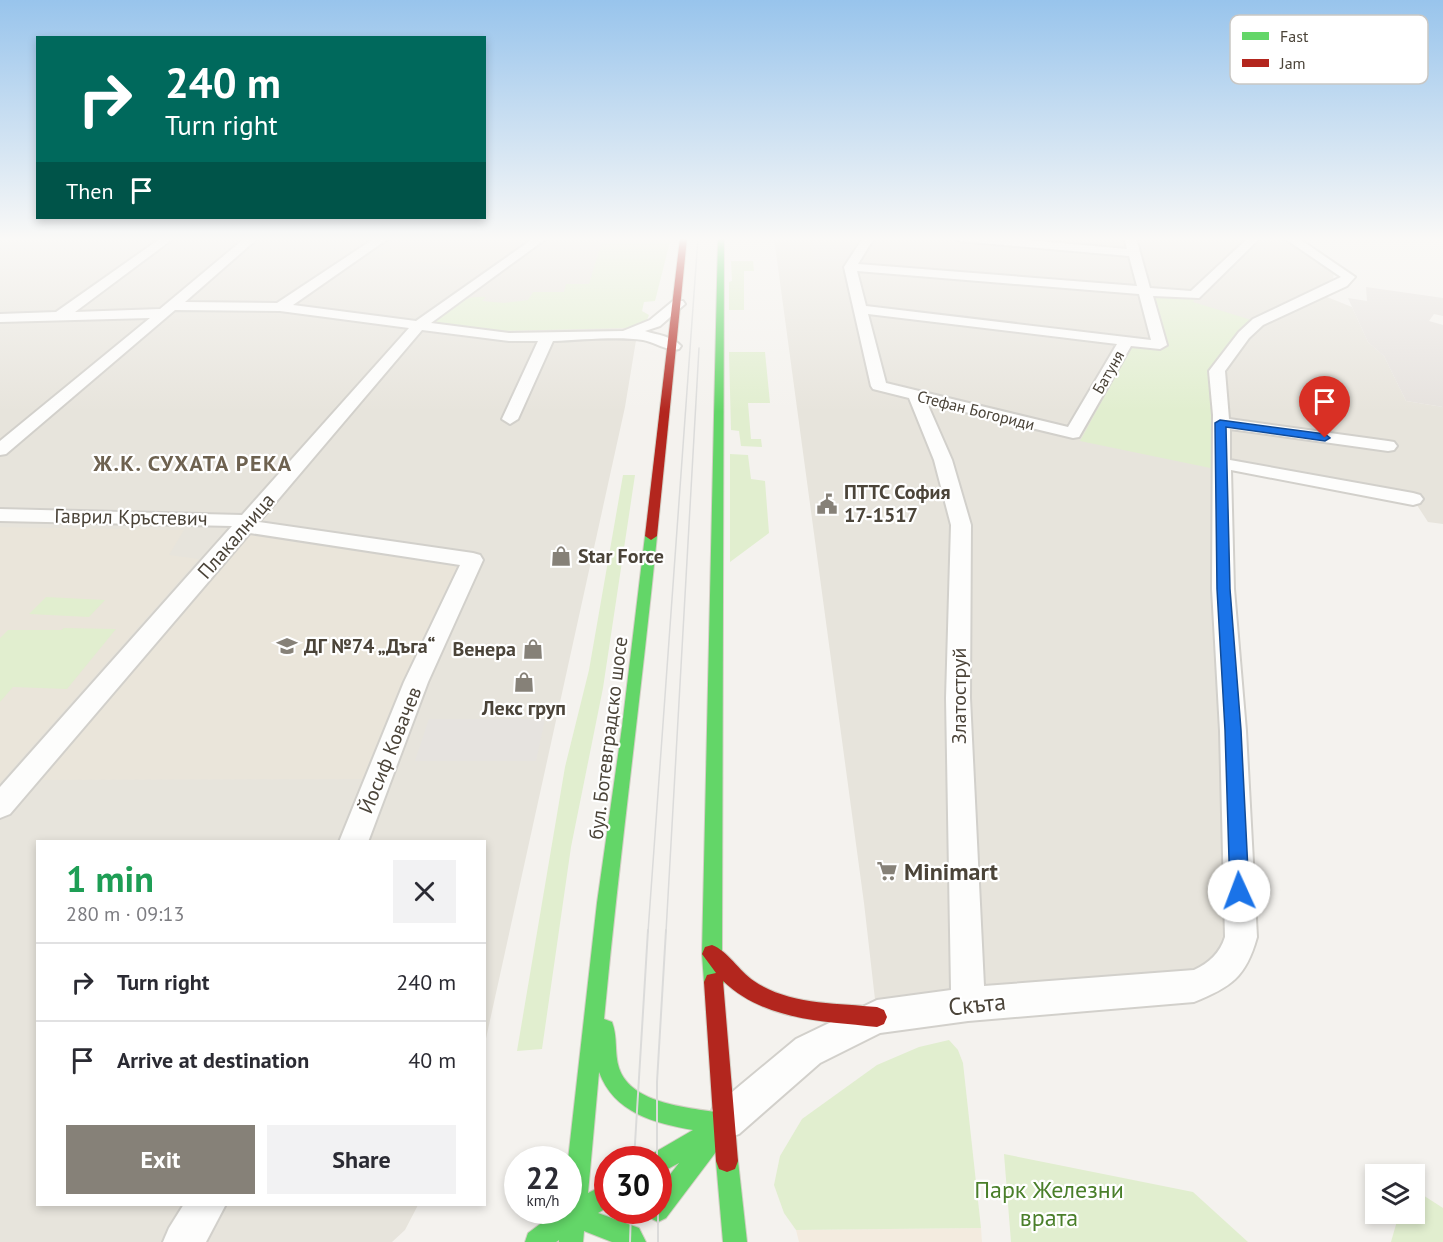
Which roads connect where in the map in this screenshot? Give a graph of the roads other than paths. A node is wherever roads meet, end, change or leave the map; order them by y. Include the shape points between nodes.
1 (88, 296) edge
2 (185, 296) edge
3 (297, 296) edge
4 (460, 296) edge
5 (679, 296) edge
6 (720, 296) edge
7 (858, 296) edge
8 (1145, 296) edge
9 (1315, 296) edge
10 (678, 304) junction
11 (280, 307) junction
12 (861, 309) junction
13 (168, 310) junction
14 (60, 316) junction
15 (0, 318) edge
16 (420, 324) junction
17 (622, 334) junction
18 (547, 337) junction
19 (1125, 343) junction
20 (674, 346) junction
21 (916, 395) junction
22 (510, 419) dead end
23 (1220, 423) junction
24 (1073, 433) joint
25 (1388, 446) dead end
26 (0, 450) edge
27 (1220, 463) junction
28 (1413, 499) dead end
29 (0, 515) edge
30 (244, 526) junction
31 (473, 560) joint
32 (0, 806) edge
33 (355, 840) edge
34 (712, 954) junction
35 (598, 980) junction
36 (968, 1004) junction
37 (877, 1017) junction
38 (723, 1124) junction
39 (580, 1146) edge
40 (672, 1155) edge
41 (672, 1192) edge
42 (206, 1206) edge
43 (582, 1219) edge
44 (560, 1224) edge
45 (572, 1224) edge
46 (632, 1238) edge
47 (183, 1242) edge
48 (537, 1242) edge
49 (571, 1242) edge
50 (735, 1242) edge

1 - 14 street
2 - 13 street
3 - 11 street
4 - 16 street, Плакалница
5 - 10 main road, бул. Ботевградско шосе
6 - 34 main road
7 - 12 street
8 - 19 street, Батуня via 1160,345
9 - 23 street via 1258,322 1244,335 1217,371
10 - 17 street via 656,323
10 - 20 main road, бул. Ботевградско шосе
11 - 13 street
11 - 16 street
12 - 19 street
12 - 21 street, Стефан Богориди via 879,386
13 - 14 street
13 - 26 street
14 - 15 street
16 - 18 street via 508,337
16 - 30 street, Плакалница
17 - 18 street
17 - 20 street via 655,337
18 - 22 street
19 - 24 street, Батуня
20 - 35 main road, бул. Ботевградско шосе
21 - 24 street, Стефан Богориди
21 - 36 street, Златоструй via 944,460 961,525 957,698
23 - 25 street
23 - 27 street
27 - 28 street
27 - 36 street, Скъта via 1241,937 1237,955 1226,969 1194,986
29 - 30 street, Гаврил Кръстевич via 236,519
30 - 31 street, Гаврил Кръстевич
30 - 32 street, Плакалница
31 - 33 street, Йосиф Ковачев via 416,682
34 - 37 main road via 728,974 755,994 792,1005
34 - 38 main road
35 - 38 main road via 611,1077 627,1098 643,1107
35 - 39 main road, бул. Ботевградско шосе
36 - 37 street, Скъта
37 - 38 street, Скъта via 808,1051
38 - 40 main road
38 - 41 main road
38 - 50 main road
42 - 47 street
43 - 46 main road
44 - 48 main road
45 - 49 main road, бул. Ботевградско шосе

